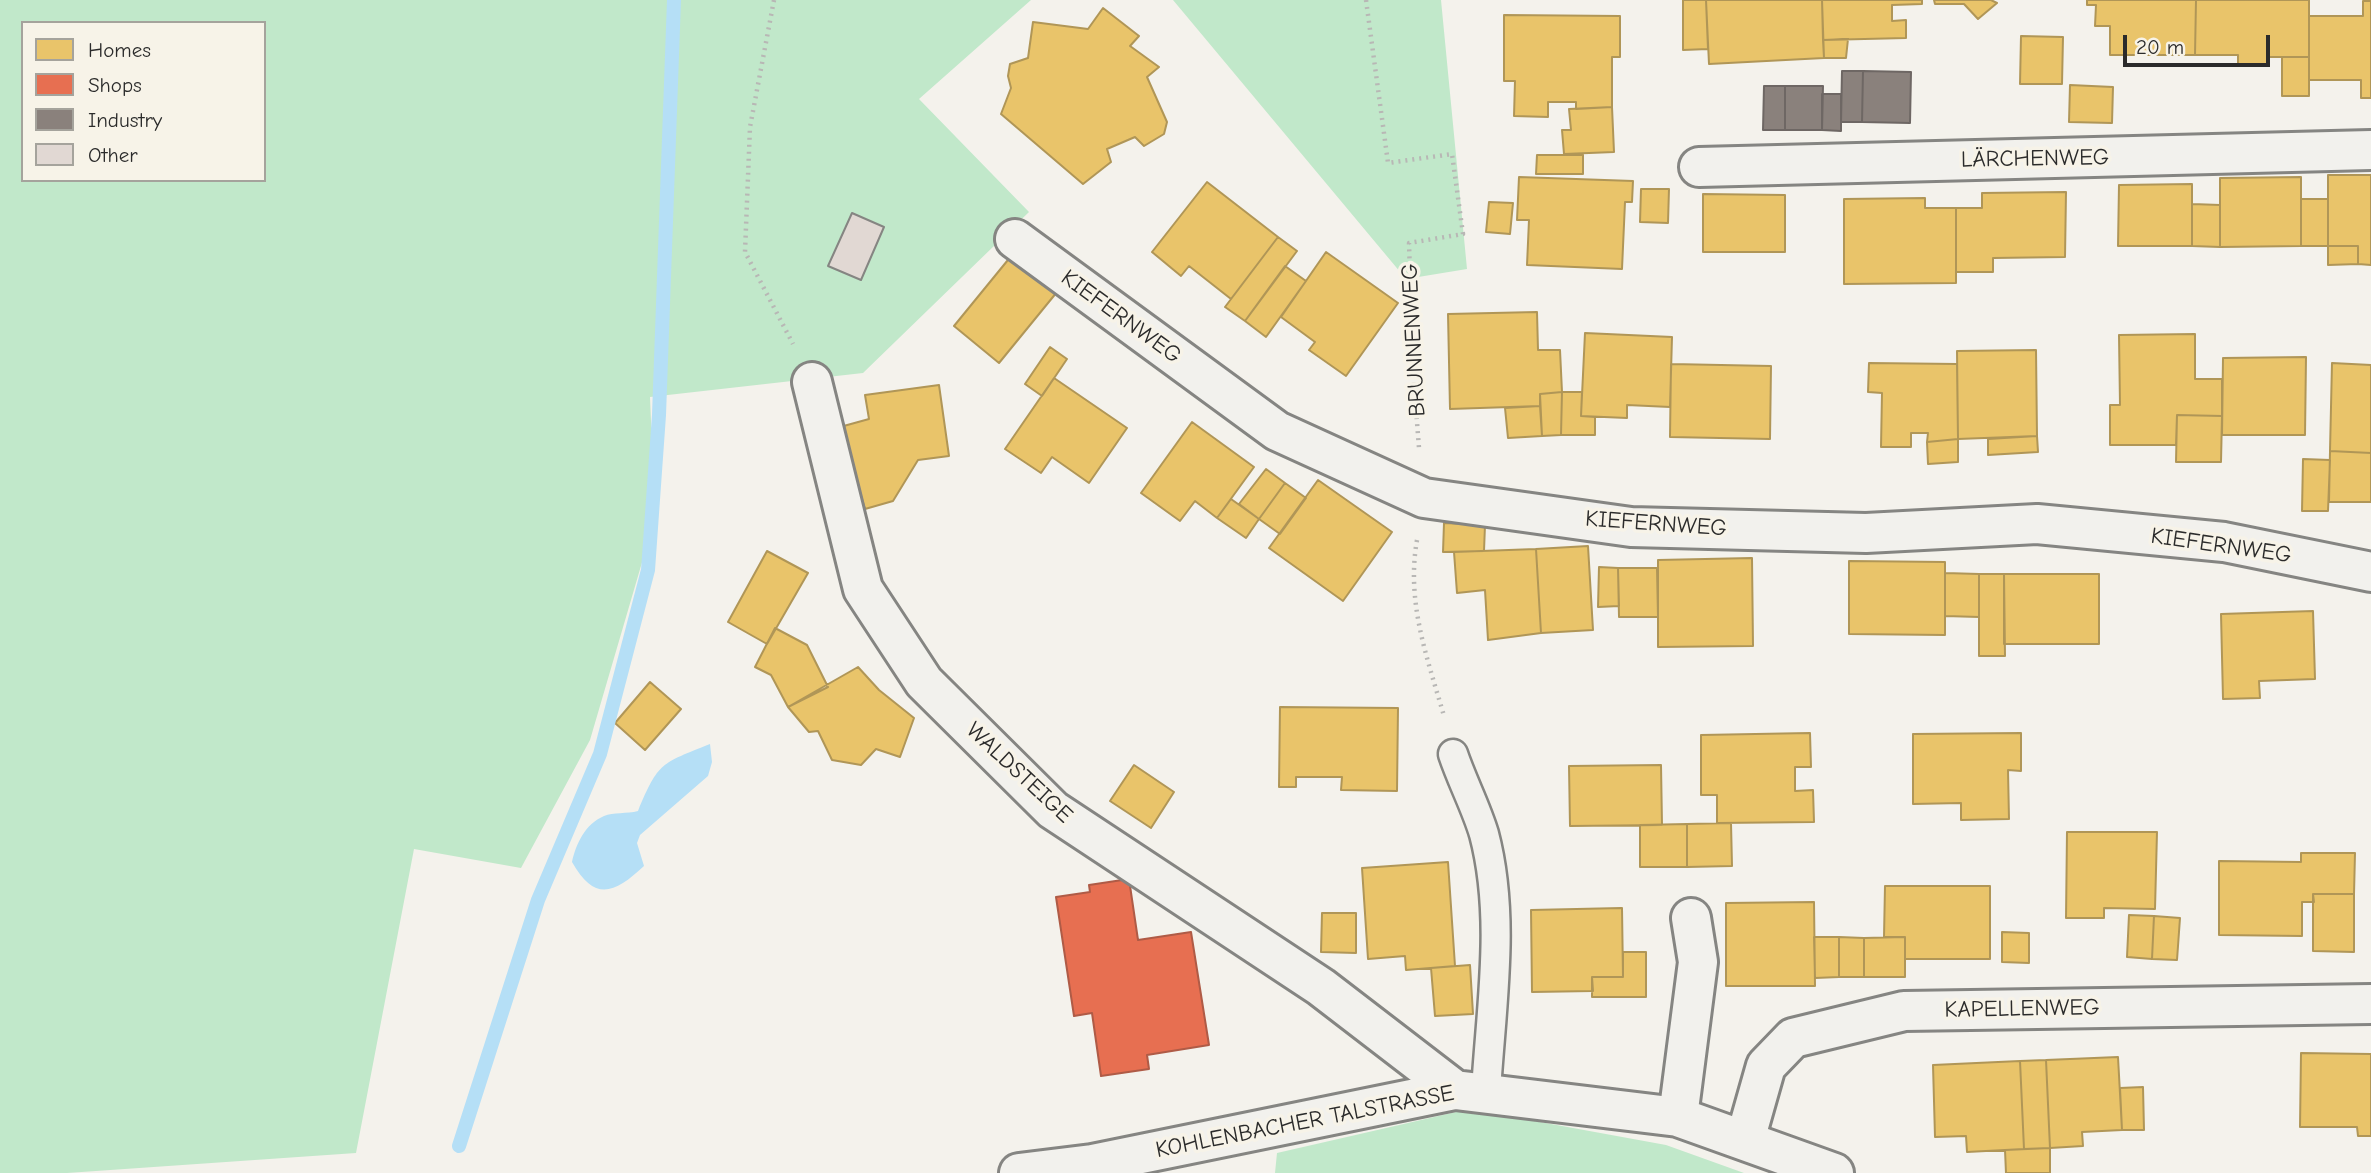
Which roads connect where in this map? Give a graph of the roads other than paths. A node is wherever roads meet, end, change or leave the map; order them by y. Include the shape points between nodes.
1 (2371, 149) edge
2 (1699, 167) dead end
3 (1015, 239) dead end
4 (812, 383) road end
5 (2371, 572) edge
6 (1453, 754) road end
7 (1691, 918) dead end
8 (2371, 1004) edge
9 (1470, 1090) junction
10 (1678, 1117) junction
11 (1745, 1140) junction
12 (1092, 1169) edge
13 (1019, 1173) edge
14 (1834, 1173) edge

1 - 2 street, LÄRCHENWEG
3 - 5 street, KIEFERNWEG via 1277,431 1424,498 1631,527 1866,533 2037,524 2224,542
4 - 9 street, WALDSTEIGE via 863,589 924,682 1053,810
6 - 9 lane via 1483,832 1493,879 1496,928
7 - 10 street via 1698,962
8 - 11 street, KAPELLENWEG via 1905,1011 1793,1038 1766,1066
9 - 10 street, KOHLENBACHER TALSTRASSE
9 - 12 street, KOHLENBACHER TALSTRASSE
10 - 11 street, KOHLENBACHER TALSTRASSE
11 - 14 street, KOHLENBACHER TALSTRASSE
12 - 13 street, KOHLENBACHER TALSTRASSE

